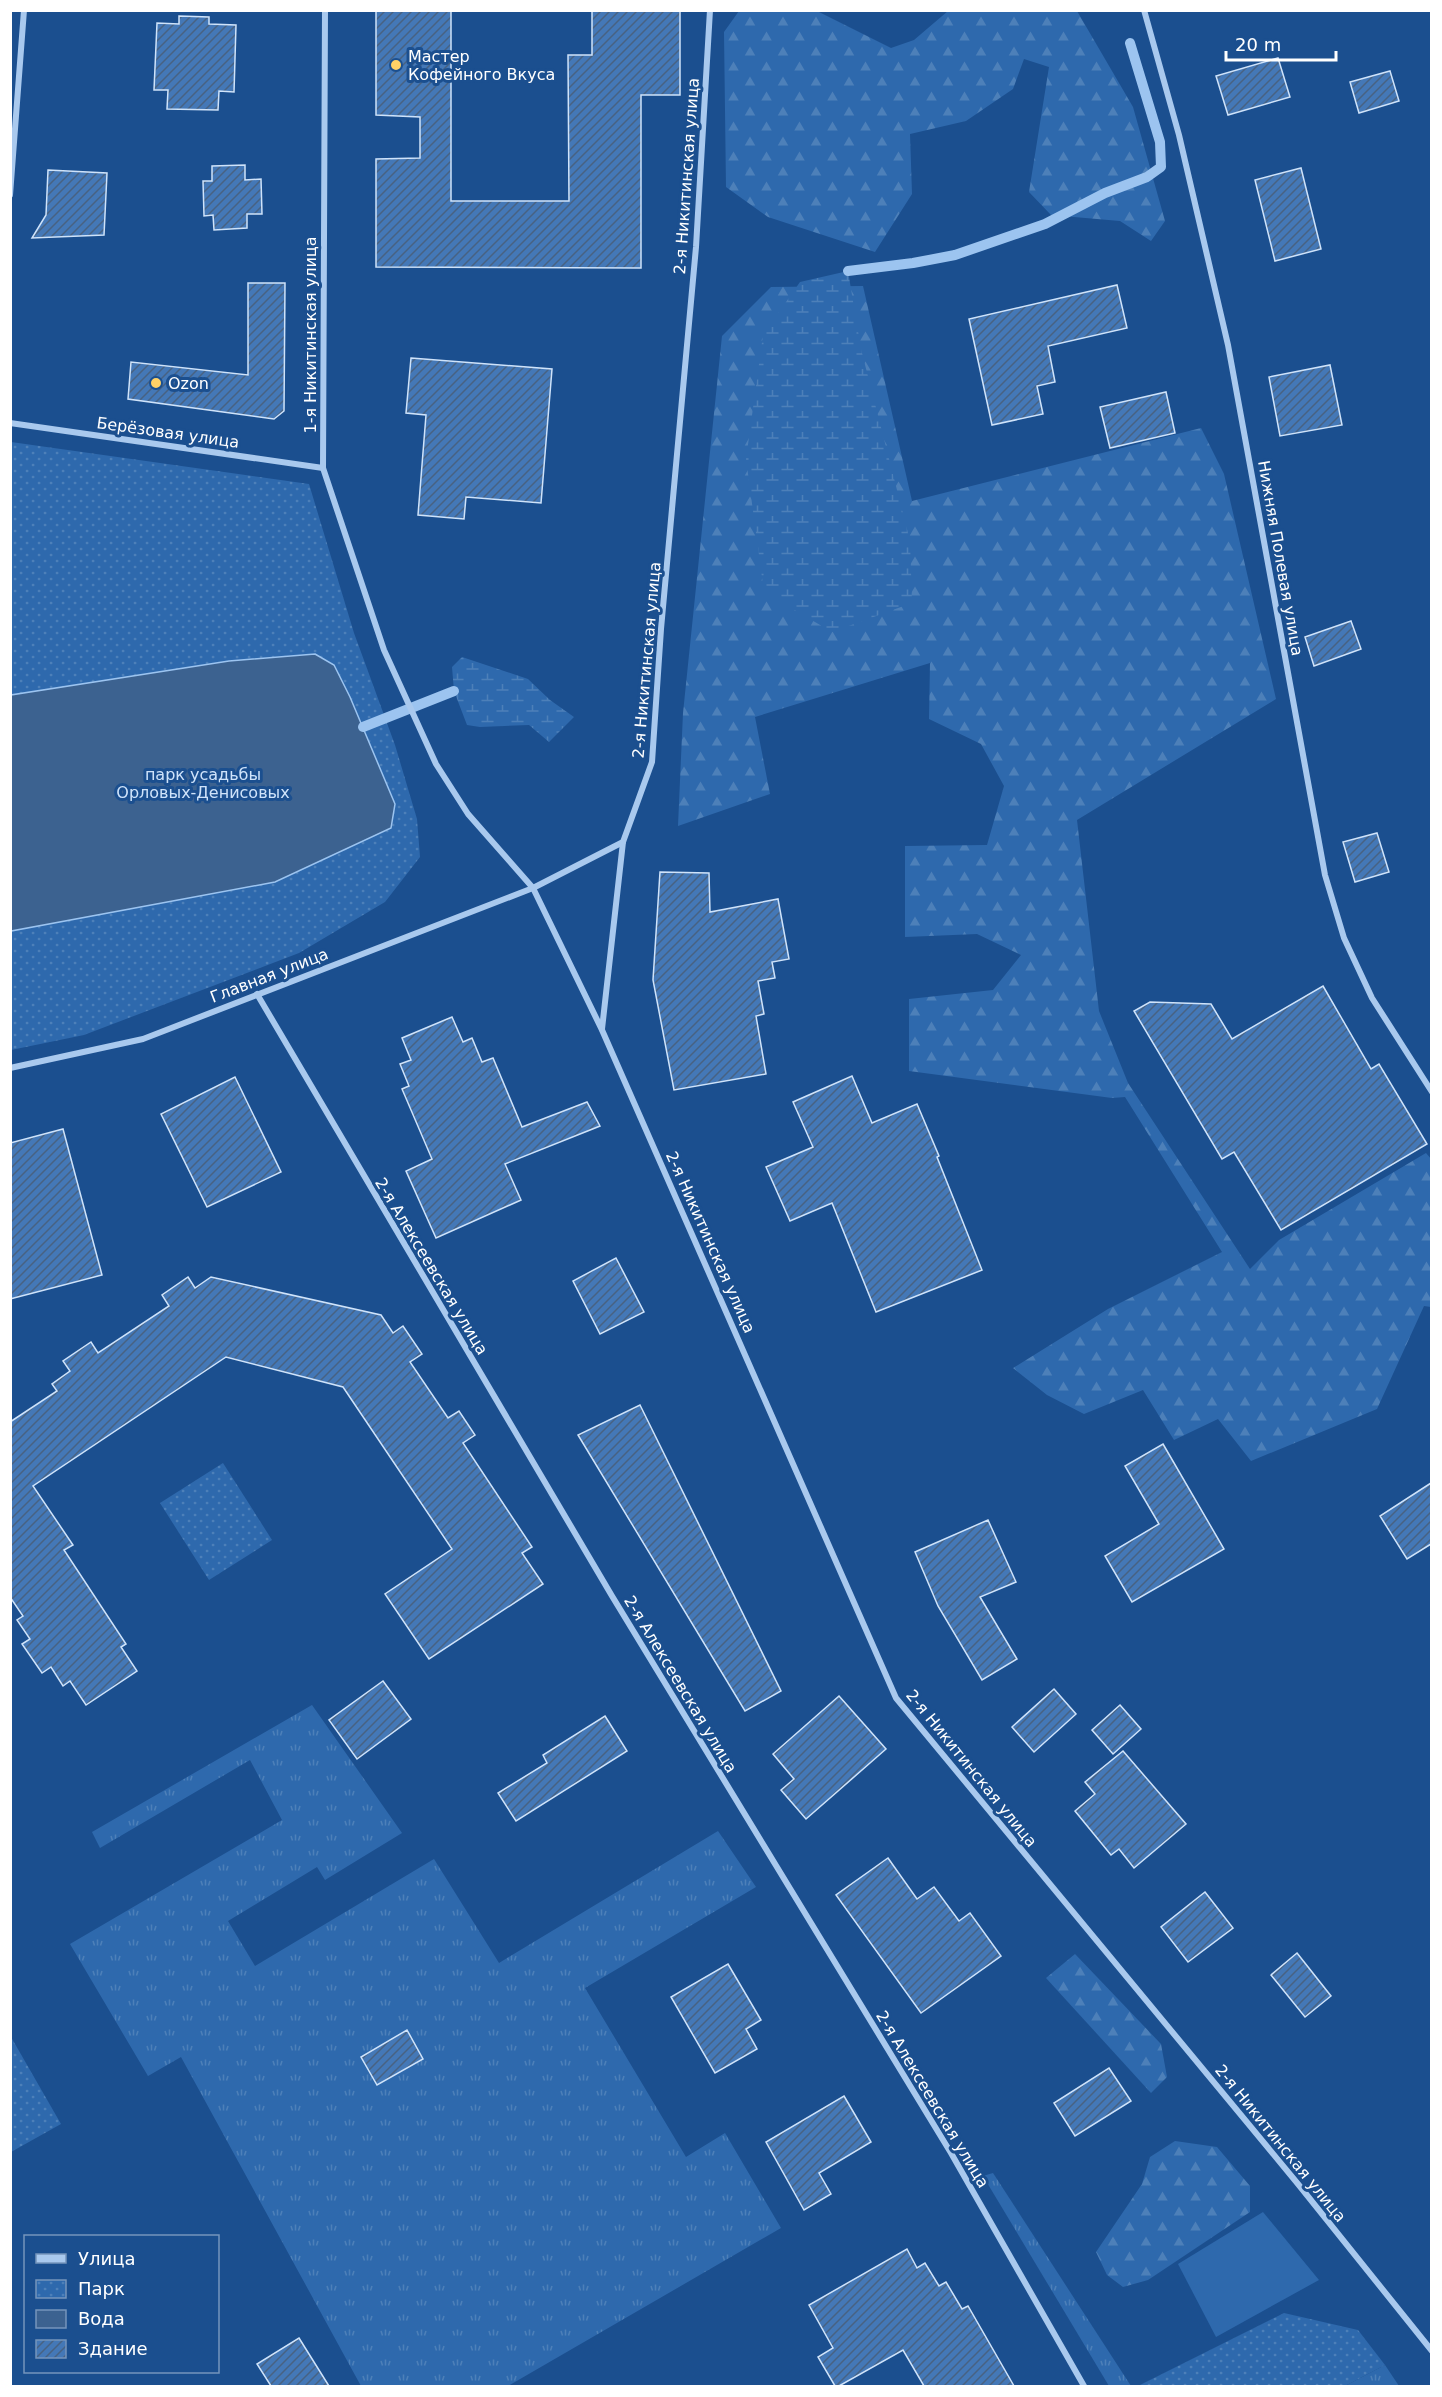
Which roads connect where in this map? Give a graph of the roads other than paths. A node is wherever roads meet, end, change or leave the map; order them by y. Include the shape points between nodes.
1 (24, 10) edge
2 (325, 10) edge
3 (710, 10) edge
4 (1144, 10) edge
5 (10, 195) edge
6 (10, 423) edge
7 (323, 468) junction
8 (622, 842) junction
9 (533, 888) junction
10 (257, 994) junction
11 (602, 1030) junction
12 (10, 1068) edge
13 (1431, 1092) edge
14 (1431, 2351) edge
15 (1084, 2386) edge

1 - 5 street
2 - 7 street, 1-я Никитинская улица
3 - 8 street, 2-я Никитинская улица via 696,247 652,762
4 - 13 street, Нижняя Полевая улица via 1179,135 1228,345 1325,875 1344,938 1372,998
6 - 7 street, Берёзовая улица
7 - 9 street, 1-я Никитинская улица via 384,650 436,764 468,814
8 - 9 street
8 - 11 street, 2-я Никитинская улица
9 - 10 street, Главная улица
9 - 11 street, 2-я Никитинская улица
10 - 12 street, Главная улица via 143,1040
10 - 15 street, 2-я Алексеевская улица via 606,1585 951,2153
11 - 14 street, 2-я Никитинская улица via 896,1698

